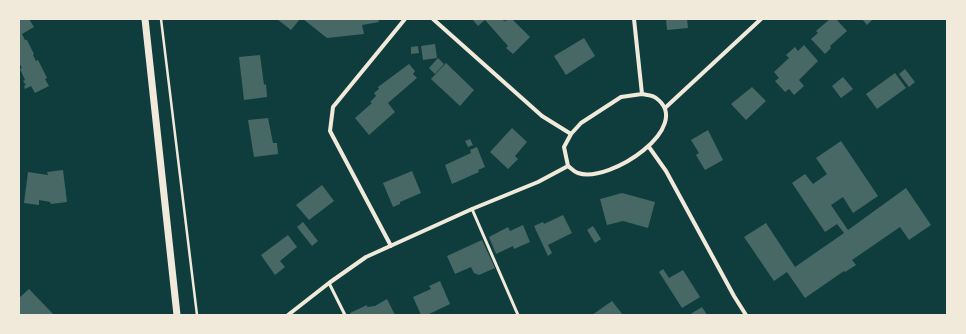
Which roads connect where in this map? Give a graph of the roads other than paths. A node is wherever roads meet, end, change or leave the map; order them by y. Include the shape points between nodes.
1 (145, 19) edge
2 (405, 19) edge
3 (433, 19) edge
4 (634, 19) edge
5 (761, 19) edge
6 (642, 94) junction
7 (665, 108) junction
8 (571, 134) junction
9 (649, 147) junction
10 (568, 166) junction
11 (472, 210) junction
12 (391, 246) junction
13 (329, 283) junction
14 (177, 315) edge
15 (288, 315) edge
16 (345, 315) edge
17 (518, 315) edge
18 (746, 315) edge

1 - 14 street
2 - 12 street via 333,107 330,132
3 - 8 street via 542,116
4 - 6 street
5 - 7 street
6 - 7 street via 656,97
6 - 8 street via 621,97 581,122
7 - 9 street via 666,118 662,129
8 - 10 street via 564,147
9 - 10 street via 622,166 593,175 577,173
9 - 18 street via 666,171
10 - 11 street via 538,182
11 - 12 street
11 - 17 lane
12 - 13 street via 366,257
13 - 15 street
13 - 16 lane

